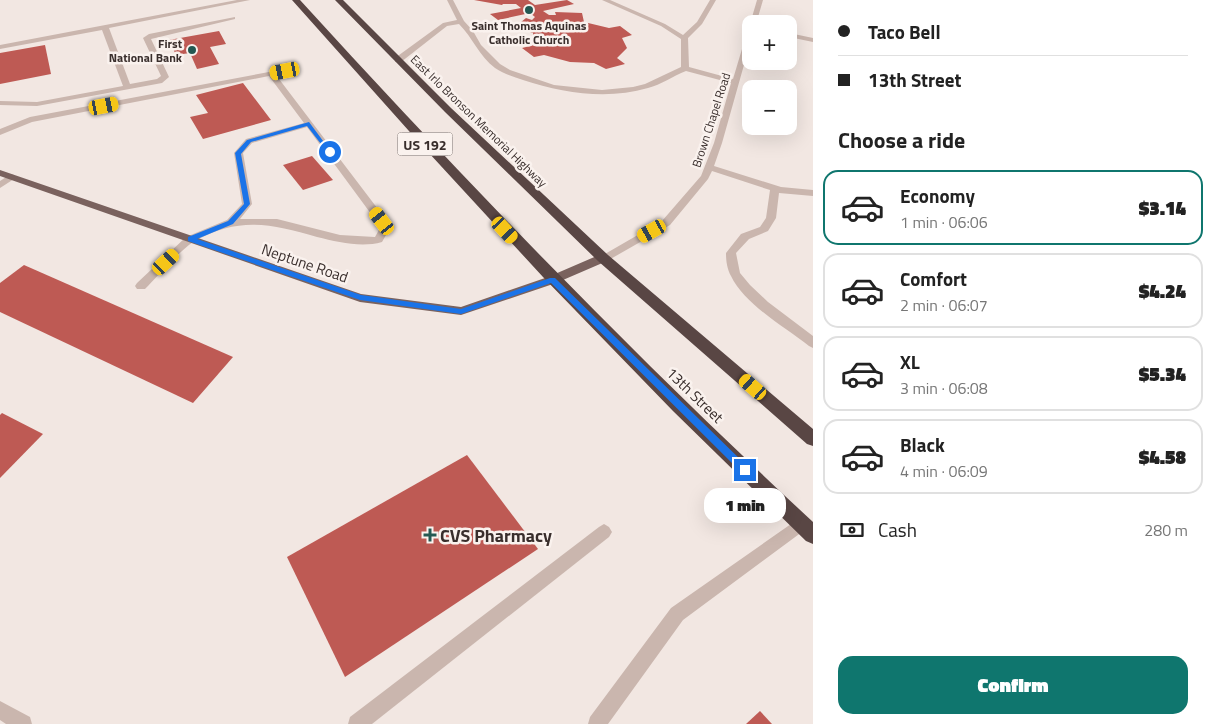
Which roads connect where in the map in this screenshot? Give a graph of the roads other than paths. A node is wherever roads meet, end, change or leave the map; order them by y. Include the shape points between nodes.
1 (247, 0) edge
2 (339, 0) edge
3 (450, 0) edge
4 (605, 0) edge
5 (713, 0) edge
6 (760, 0) edge
7 (298, 2) edge
8 (756, 15) edge
9 (233, 18) dead end
10 (462, 22) junction
11 (105, 27) junction
12 (797, 37) edge
13 (684, 38) junction
14 (813, 40) edge
15 (0, 47) edge
16 (398, 60) junction
17 (742, 61) edge
18 (685, 68) junction
19 (285, 71) dead end
20 (271, 74) junction
21 (736, 82) junction
22 (127, 87) junction
23 (0, 103) edge
24 (309, 124) junction
25 (0, 132) edge
26 (709, 167) junction
27 (0, 173) edge
28 (11, 177) junction
29 (0, 185) edge
30 (775, 188) junction
31 (813, 193) edge
32 (230, 222) junction
33 (190, 239) junction
34 (603, 258) junction
35 (552, 280) junction
36 (141, 286) dead end
37 (813, 343) edge
38 (813, 439) edge
39 (807, 530) edge
40 (604, 532) dead end
41 (0, 710) edge
42 (23, 724) edge
43 (357, 724) edge
44 (597, 724) edge

1 - 11 street
2 - 16 highway, East Irlo Bronson Memorial Highway / US 192
3 - 10 street
4 - 13 street via 663,25
5 - 13 street via 700,23
6 - 8 street
7 - 35 highway, US 192
9 - 22 street via 151,35 147,38 165,77
10 - 16 street via 445,24
10 - 18 street via 497,66 553,87 602,92 633,90
11 - 15 street
11 - 22 street
12 - 14 street
13 - 18 street
16 - 34 highway, East Irlo Bronson Memorial Highway / US 192
17 - 21 street, Brown Chapel Road
18 - 21 street
19 - 20 street
20 - 24 street
20 - 25 street via 30,120
21 - 26 street, Brown Chapel Road
22 - 23 street via 38,104
24 - 32 street via 249,141 238,153 247,204
24 - 32 street via 382,221 385,228 378,240 356,241 275,222
26 - 30 street
26 - 34 street, Brown Chapel Road via 706,177 666,223
27 - 28 main road, Neptune Road
28 - 29 street
28 - 33 main road, Neptune Road
30 - 31 street
30 - 37 street via 771,218 764,229 749,232 739,241 731,253 732,264 737,278 753,294
32 - 33 street
33 - 35 main road, Neptune Road via 360,298 461,311
33 - 36 street
34 - 35 main road, Neptune Road
34 - 38 highway, US 192
35 - 39 highway, 13th Street / US 192
39 - 44 street via 677,614
40 - 43 street
41 - 42 street

